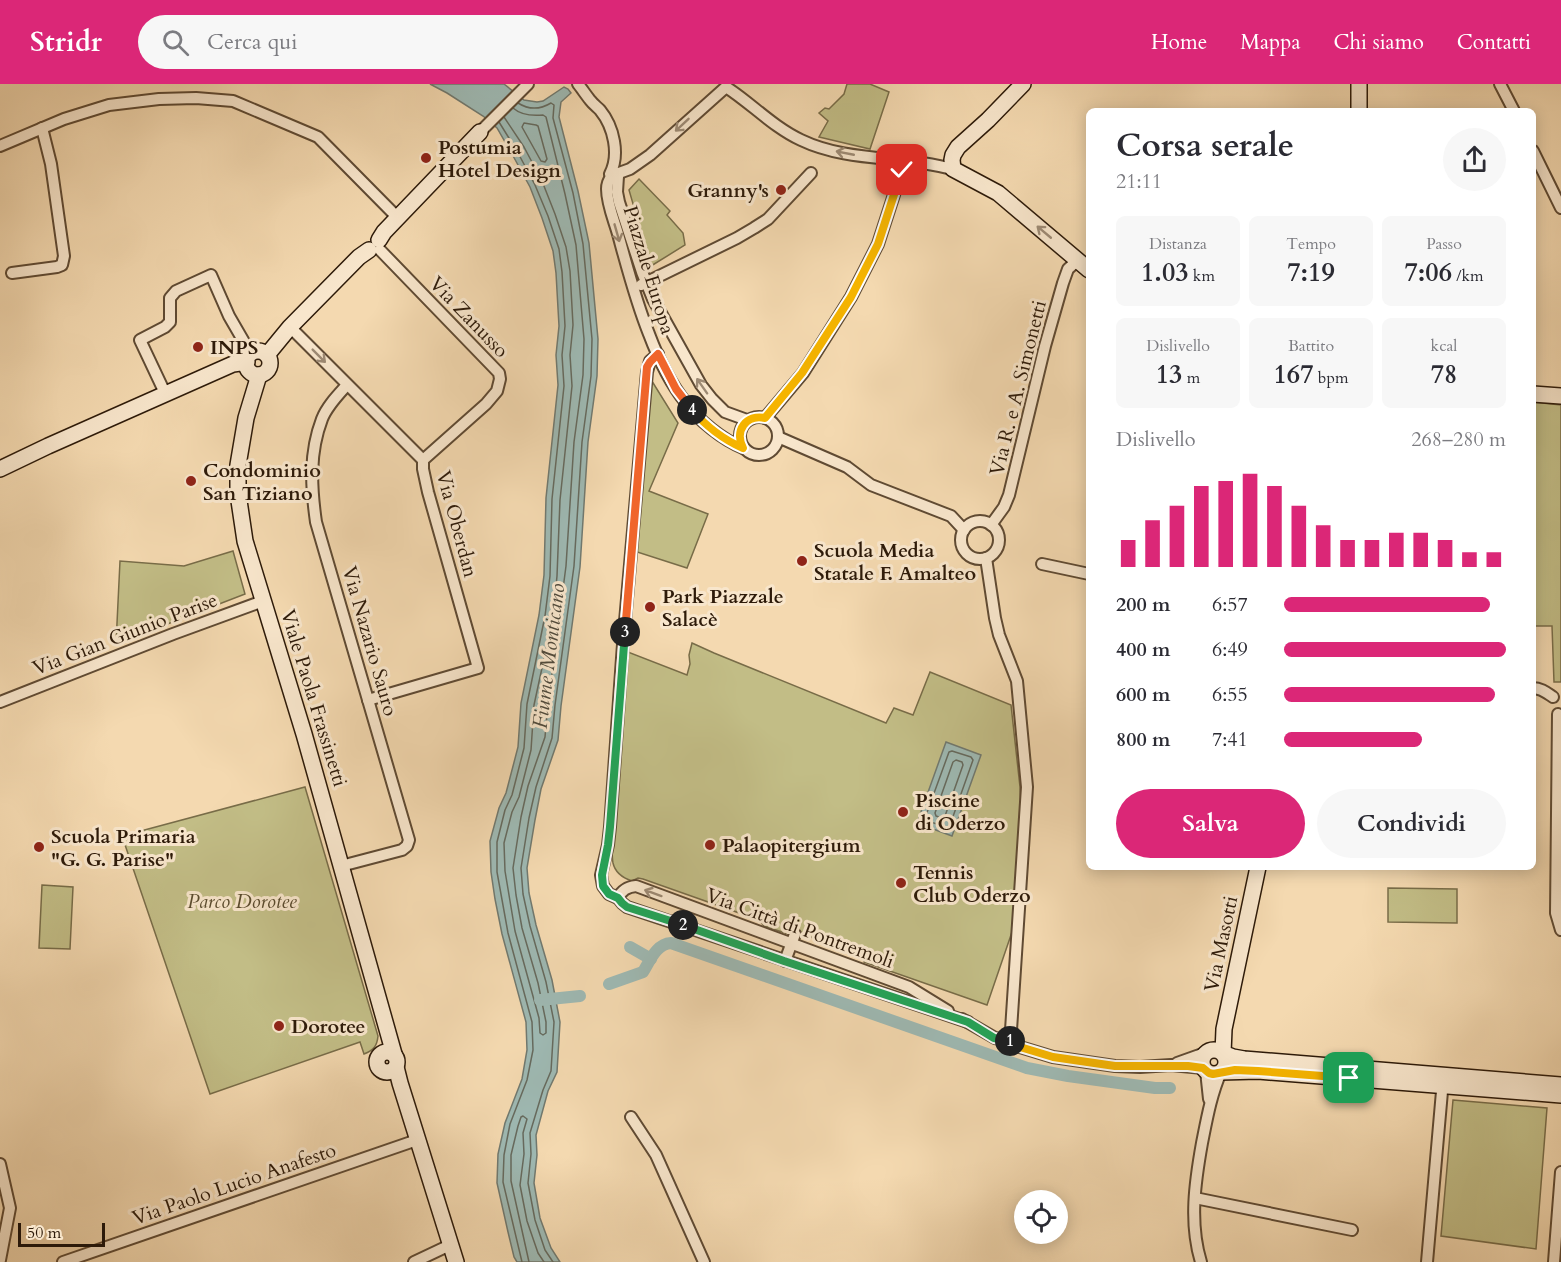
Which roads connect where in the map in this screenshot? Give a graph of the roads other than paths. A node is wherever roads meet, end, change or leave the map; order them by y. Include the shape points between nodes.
1 (578, 84) edge
2 (1023, 84) edge
3 (1359, 84) edge
4 (1500, 84) edge
5 (527, 85) edge
6 (1359, 108) edge
7 (1512, 108) edge
8 (42, 128) junction
9 (480, 132) joint
10 (0, 146) edge
11 (958, 147) junction
12 (1536, 157) edge
13 (903, 162) junction
14 (929, 164) junction
15 (955, 170) junction
16 (811, 173) dead end
17 (615, 174) junction
18 (1561, 208) edge
19 (398, 218) junction
20 (376, 247) junction
21 (1083, 265) edge
22 (12, 273) dead end
23 (649, 288) junction
24 (635, 293) junction
25 (290, 327) junction
26 (658, 354) junction
27 (267, 355) junction
28 (249, 358) junction
29 (259, 375) junction
30 (348, 385) junction
31 (165, 393) junction
32 (1536, 394) edge
33 (1561, 396) edge
34 (765, 418) junction
35 (747, 420) junction
36 (778, 437) junction
37 (743, 448) junction
38 (423, 460) junction
39 (0, 469) edge
40 (991, 525) junction
41 (964, 530) junction
42 (986, 558) junction
43 (1042, 564) dead end
44 (1086, 573) edge
45 (263, 601) junction
46 (1536, 688) edge
47 (1557, 694) edge
48 (368, 700) junction
49 (0, 702) edge
50 (1559, 715) edge
51 (341, 866) junction
52 (1257, 870) edge
53 (618, 898) junction
54 (1561, 930) edge
55 (793, 939) junction
56 (784, 961) junction
57 (904, 986) junction
58 (893, 997) junction
59 (968, 1022) junction
60 (1012, 1041) junction
61 (1211, 1061) junction
62 (1443, 1080) junction
63 (1561, 1084) edge
64 (1561, 1095) edge
65 (631, 1117) dead end
66 (417, 1140) junction
67 (0, 1164) edge
68 (1561, 1172) edge
69 (1195, 1198) junction
70 (1352, 1230) dead end
71 (450, 1245) junction
72 (0, 1260) edge
73 (1198, 1261) edge
74 (63, 1262) edge
75 (414, 1262) edge
76 (456, 1262) edge
77 (704, 1262) edge
78 (1427, 1262) edge
79 (1554, 1262) edge

1 - 17 street via 609,124 614,139
2 - 11 street
3 - 6 street
4 - 7 street
5 - 9 street
8 - 10 street
8 - 19 street via 109,105 159,99 233,101 318,137
8 - 22 street via 64,256 62,265 57,267
9 - 19 street
11 - 14 street
11 - 15 street via 952,160
12 - 18 street
13 - 14 street
13 -> 17 street via 829,150 803,141 726,87 650,155
13 - 34 street via 878,244 851,297 802,373
14 - 15 street
21 -> 15 street via 998,193
16 - 23 street via 768,219
17 - 23 street via 628,234
17 -> 24 street, Piazzale Europa via 608,182 607,195
19 - 20 street
20 - 25 street via 353,263
20 - 38 street, Via Zanusso via 499,373 498,391
21 - 40 street, Via R. e A. Simonetti via 1068,269 1063,283 1009,495
23 - 24 street
35 -> 23 street via 725,412 701,385
24 - 26 street, Piazzale Europa
25 - 27 street
25 -> 30 street, Via Oberdan
26 - 37 street, Piazzale Europa via 692,411
26 - 53 street, Via Città di Pontremoli via 647,372 610,827 602,875 605,890
27 - 28 street via 261,351
27 - 29 street via 268,369
28 - 29 street via 248,369
28 - 31 street
28 - 31 street via 211,275 176,291 170,298 170,321 140,339
29 - 45 street, Viale Paola Frassinetti via 242,435 238,494 245,541
30 - 38 street, Via Oberdan
30 - 48 street, Via Nazario Sauro via 322,418 311,468 312,495 316,522
31 - 39 street
32 - 33 street
34 - 35 street
34 - 36 street via 775,425
35 - 37 street via 739,436
36 - 37 street, Piazzale Europa via 774,448 764,455 752,455
36 - 41 street via 847,467 871,485 951,516
38 - 48 street, Via Oberdan via 428,492 478,668
40 - 41 street via 980,521
40 - 42 street via 999,540 995,551
41 - 42 street via 961,541 965,551 974,558
42 - 60 street via 997,627 1017,681 1028,787
43 - 44 street
45 - 49 street, Via Gian Giunio Parise
45 - 51 street, Viale Paola Frassinetti
46 - 47 street
47 - 50 street via 1554,704
48 - 51 street, Via Nazario Sauro via 409,840 402,850
50 - 54 street via 1556,913
51 - 66 street, Viale Paola Frassinetti via 387,1030 392,1065
52 - 61 street, Via Masotti via 1224,1029
55 -> 53 street, Via Città di Pontremoli via 636,886 624,890
53 - 56 street, Via Città di Pontremoli via 627,907
55 - 56 street
55 - 57 street, Via Città di Pontremoli
56 - 58 street, Via Città di Pontremoli
57 - 58 street
57 - 59 street, Via Città di Pontremoli
58 - 59 street, Via Città di Pontremoli
59 - 60 street, Via Città di Pontremoli via 994,1038
60 - 61 street, Via Città di Pontremoli via 1053,1057 1115,1066
61 - 62 street via 1258,1071
61 - 69 street, Via Masotti via 1209,1105
62 - 63 street
62 - 64 street
62 - 78 street
65 - 77 street via 656,1155
66 - 71 street, Viale Paola Frassinetti
66 - 74 street, Via Paolo Lucio Anafesto
67 - 72 street via 10,1208
68 - 79 street
69 - 70 street
69 - 73 street, Via Masotti
71 - 75 street
71 - 76 street, Viale Paola Frassinetti

